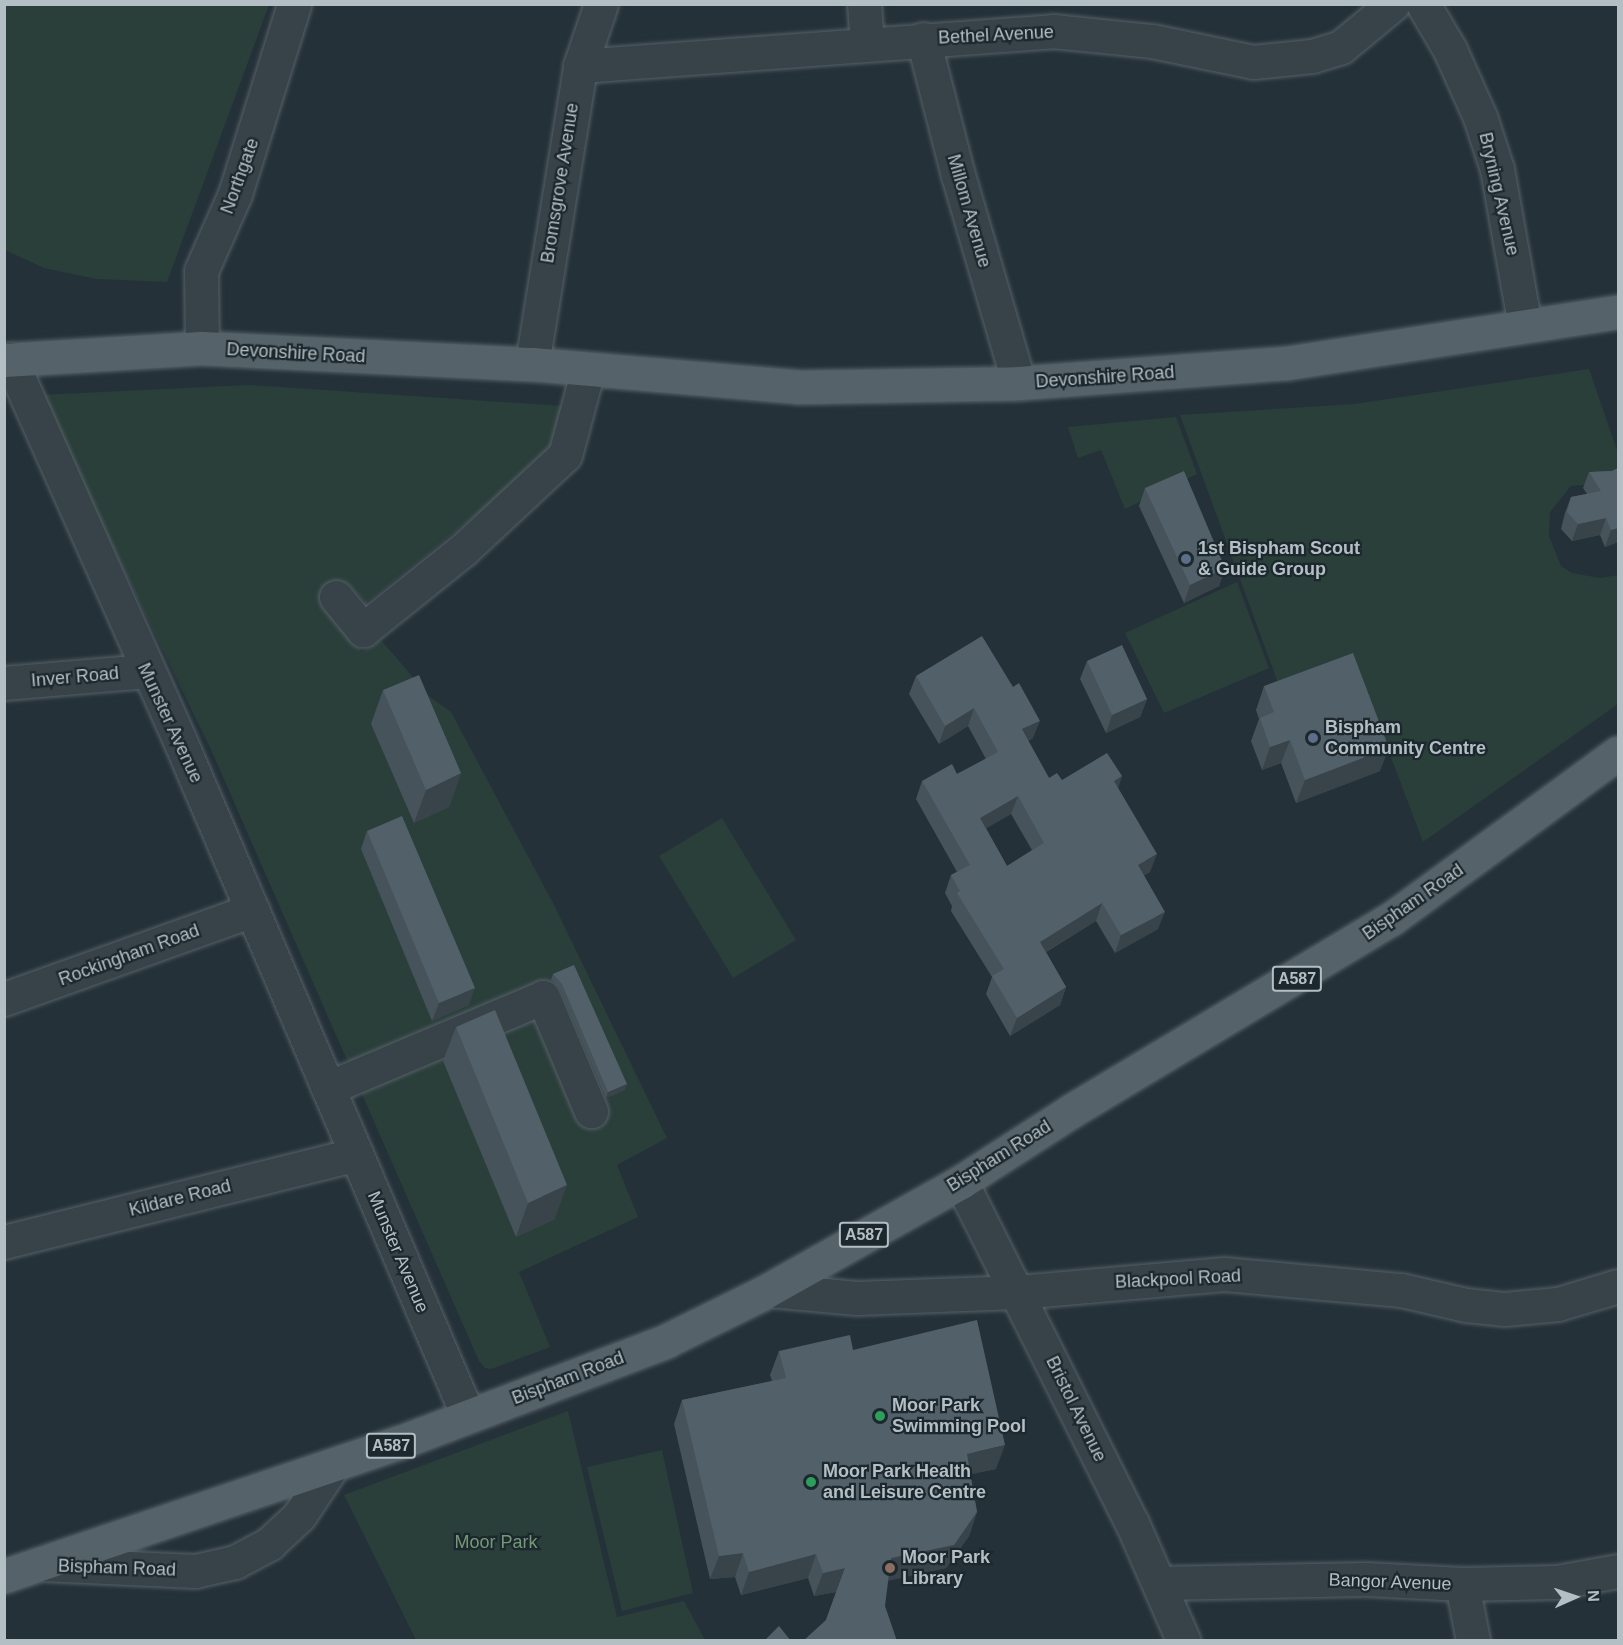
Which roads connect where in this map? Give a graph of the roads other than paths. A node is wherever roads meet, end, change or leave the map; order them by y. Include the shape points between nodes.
1 (294, 4) edge
2 (601, 4) edge
3 (864, 4) edge
4 (1393, 4) edge
5 (1423, 4) edge
6 (923, 39) junction
7 (867, 44) junction
8 (580, 66) junction
9 (1618, 312) edge
10 (1525, 326) junction
11 (202, 348) junction
12 (7, 360) edge
13 (532, 364) junction
14 (588, 370) junction
15 (1019, 383) junction
16 (336, 597) dead end
17 (146, 671) junction
18 (4, 683) edge
19 (1618, 753) edge
20 (253, 910) junction
21 (4, 999) edge
22 (328, 1088) junction
23 (591, 1111) dead end
24 (356, 1154) junction
25 (961, 1182) junction
26 (4, 1242) edge
27 (1618, 1286) edge
28 (768, 1290) junction
29 (1018, 1292) junction
30 (468, 1416) junction
31 (331, 1468) junction
32 (40, 1564) junction
33 (1618, 1571) edge
34 (4, 1576) edge
35 (1160, 1583) junction
36 (1462, 1584) junction
37 (1183, 1641) edge
38 (1473, 1641) edge

1 - 11 street, Northgate via 235,194 201,271
2 - 8 street, Bromsgrove Avenue
3 - 7 street
4 - 6 street, Bethel Avenue via 1341,46 1312,56 1253,62 1101,33 1053,31
5 - 10 street, Bryning Avenue via 1450,50 1480,117 1497,169
6 - 7 street, Bethel Avenue
6 - 15 street, Millom Avenue
7 - 8 street, Bethel Avenue
8 - 13 street, Bromsgrove Avenue
9 - 10 main road, Devonshire Road
10 - 15 main road, Devonshire Road via 1287,363
11 - 12 main road, Devonshire Road
11 - 13 main road, Devonshire Road
12 - 17 street, Munster Avenue
13 - 14 main road, Devonshire Road
14 - 15 main road, Devonshire Road via 798,387
14 - 16 street via 565,455 463,550 363,630
17 - 18 street, Inver Road
17 - 20 street, Munster Avenue
19 - 25 main road, Bispham Road / A587 via 1391,920 1071,1111
20 - 21 street, Rockingham Road
20 - 22 street, Munster Avenue
22 - 23 street via 543,998
22 - 24 street, Munster Avenue
24 - 26 street, Kildare Road
24 - 30 street, Munster Avenue
25 - 28 main road, Bispham Road / A587
25 - 29 street, Bristol Avenue
27 - 29 street, Blackpool Road via 1558,1304 1505,1308 1466,1305 1401,1290 1224,1274
28 - 29 street, Blackpool Road via 857,1298
28 - 30 main road, Bispham Road / A587 via 666,1341
29 - 35 street, Bristol Avenue
30 - 31 main road, Bispham Road / A587
31 - 32 main road, Bispham Road / A587
31 - 32 street, Bispham Road via 299,1516 270,1543 235,1562 195,1571
32 - 34 main road, Bispham Road / A587
33 - 36 street, Bangor Avenue via 1557,1582
35 - 36 street, Bangor Avenue via 1366,1579
35 - 37 street, Bristol Avenue
36 - 38 street

